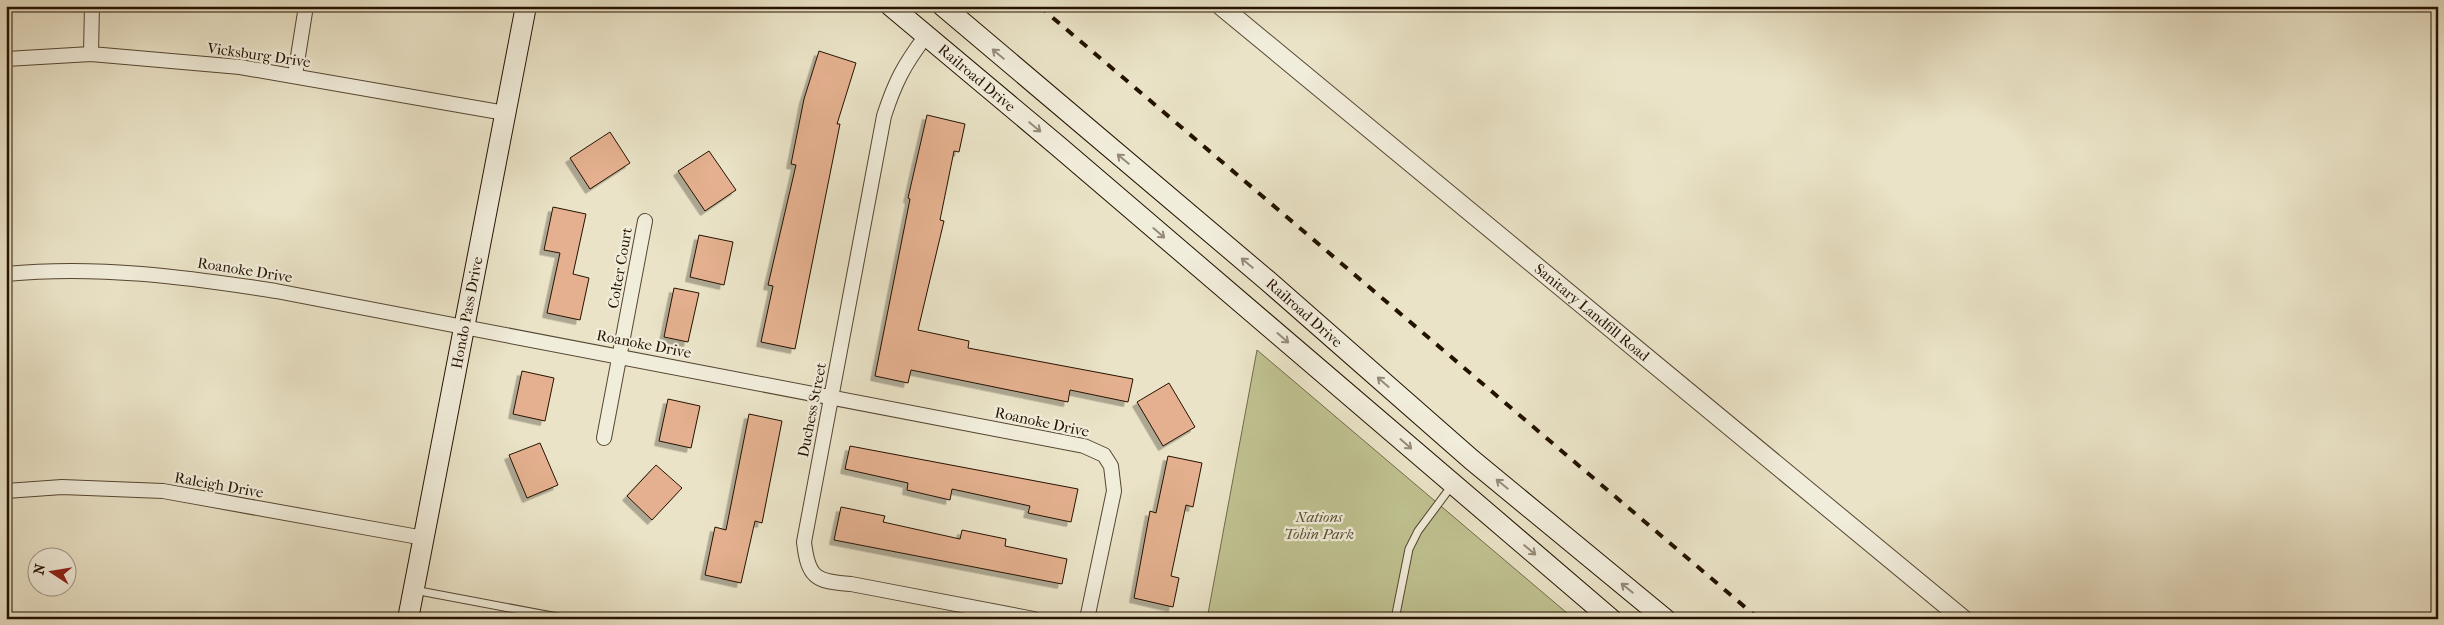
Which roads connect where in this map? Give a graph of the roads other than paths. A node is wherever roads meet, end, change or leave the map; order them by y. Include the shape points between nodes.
1 (92, 6) edge
2 (306, 6) edge
3 (526, 6) edge
4 (891, 6) edge
5 (943, 6) edge
6 (1221, 6) edge
7 (925, 37) junction
8 (91, 54) junction
9 (6, 59) edge
10 (295, 76) junction
11 (505, 113) junction
12 (645, 221) dead end
13 (6, 274) edge
14 (465, 326) junction
15 (620, 356) junction
16 (832, 397) junction
17 (604, 438) dead end
18 (1472, 460) junction
19 (1453, 484) junction
20 (6, 491) edge
21 (424, 538) junction
22 (414, 590) junction
23 (408, 619) edge
24 (568, 619) edge
25 (1034, 619) edge
26 (1087, 619) edge
27 (1394, 619) edge
28 (1611, 619) edge
29 (1665, 619) edge
30 (1963, 619) edge

1 - 8 street
2 - 10 street
3 - 11 main road, Hondo Pass Drive
4 - 7 main road, Railroad Drive
18 -> 5 main road, Railroad Drive via 1268,281
6 - 30 street, Sanitary Landfill Road
7 - 16 street, Duchess Street via 903,67 884,116
7 -> 19 main road, Railroad Drive via 1058,146
8 - 9 street, Vicksburg Drive
8 - 10 street, Vicksburg Drive via 240,66
10 - 11 street, Vicksburg Drive
11 - 14 main road, Hondo Pass Drive
12 - 15 street, Colter Court
13 - 14 street, Roanoke Drive via 79,271 190,278
14 - 15 street, Roanoke Drive
14 - 21 main road, Hondo Pass Drive
15 - 16 street, Roanoke Drive
15 - 17 street, Colter Court
16 - 25 street, Duchess Street via 804,542 810,571 817,578 834,583
16 - 26 street, Roanoke Drive via 1084,446 1104,455 1111,466 1114,491
18 - 19 main road
29 -> 18 main road, Railroad Drive
19 - 27 lane via 1418,531 1409,549
19 -> 28 main road, Railroad Drive
20 - 21 street, Raleigh Drive via 62,487 163,491
21 - 22 main road, Hondo Pass Drive
22 - 23 main road, Hondo Pass Drive
22 - 24 lane

